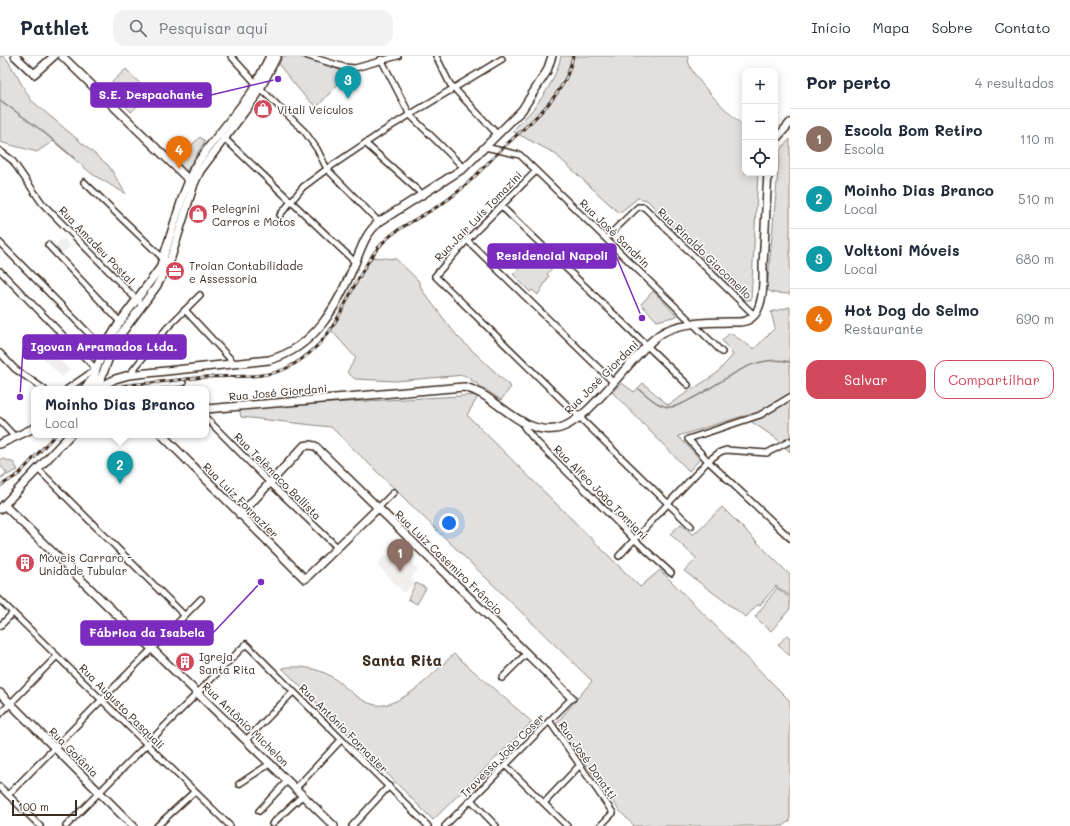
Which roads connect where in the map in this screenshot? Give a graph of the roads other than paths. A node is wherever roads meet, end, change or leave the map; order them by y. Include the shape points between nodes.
1 (15, 56) edge
2 (54, 56) edge
3 (62, 56) edge
4 (231, 56) edge
5 (270, 56) edge
6 (277, 56) edge
7 (308, 56) edge
8 (398, 56) edge
9 (436, 56) edge
10 (552, 56) edge
11 (381, 59) junction
12 (502, 59) dead end
13 (259, 87) junction
14 (454, 88) junction
15 (410, 115) junction
16 (790, 123) edge
17 (498, 135) junction
18 (222, 136) junction
19 (778, 137) edge
20 (365, 143) junction
21 (485, 147) junction
22 (0, 151) edge
23 (327, 168) junction
24 (464, 168) junction
25 (536, 171) junction
26 (768, 176) edge
27 (84, 182) dead end
28 (191, 182) junction
29 (423, 195) junction
30 (292, 201) junction
31 (501, 206) junction
32 (280, 214) dead end
33 (379, 222) junction
34 (606, 238) junction
35 (467, 240) junction
36 (1, 244) edge
37 (48, 245) dead end
38 (166, 262) junction
39 (356, 262) junction
40 (0, 271) edge
41 (200, 295) dead end
42 (140, 303) junction
43 (185, 310) junction
44 (754, 315) junction
45 (123, 324) junction
46 (694, 324) junction
47 (648, 345) junction
48 (104, 349) junction
49 (722, 352) dead end
50 (0, 353) edge
51 (235, 364) junction
52 (98, 373) junction
53 (129, 375) junction
54 (115, 378) junction
55 (183, 383) dead end
56 (614, 383) junction
57 (688, 384) dead end
58 (40, 386) edge
59 (73, 386) edge
60 (87, 386) edge
61 (93, 386) edge
62 (97, 386) edge
63 (102, 386) edge
64 (152, 386) edge
65 (790, 397) edge
66 (209, 409) edge
67 (580, 417) junction
68 (0, 421) edge
69 (209, 421) edge
70 (523, 421) junction
71 (31, 429) edge
72 (15, 437) junction
73 (67, 438) edge
74 (165, 438) edge
75 (790, 442) edge
76 (0, 444) edge
77 (708, 461) junction
78 (38, 469) junction
79 (270, 483) junction
80 (394, 492) dead end
81 (669, 504) junction
82 (2, 507) edge
83 (378, 508) junction
84 (240, 515) junction
85 (691, 526) dead end
86 (790, 538) edge
87 (635, 540) junction
88 (337, 547) junction
89 (619, 556) dead end
90 (671, 573) dead end
91 (201, 599) dead end
92 (0, 600) edge
93 (13, 613) junction
94 (184, 616) junction
95 (0, 626) edge
96 (152, 648) junction
97 (526, 653) junction
98 (57, 656) junction
99 (502, 678) dead end
100 (293, 692) junction
101 (0, 693) edge
102 (198, 693) junction
103 (572, 698) joint
104 (102, 701) junction
105 (10, 703) junction
106 (0, 714) edge
107 (550, 722) junction
108 (247, 739) junction
109 (342, 740) junction
110 (147, 745) junction
111 (54, 747) junction
112 (271, 763) junction
113 (506, 766) junction
114 (579, 766) junction
115 (288, 780) junction
116 (239, 784) dead end
117 (389, 786) junction
118 (0, 787) edge
119 (296, 788) junction
120 (100, 792) junction
121 (194, 792) junction
122 (8, 794) junction
123 (303, 795) junction
124 (471, 800) junction
125 (544, 803) junction
126 (259, 811) dead end
127 (272, 824) dead end
128 (331, 825) edge
129 (40, 826) edge
130 (66, 826) edge
131 (133, 826) edge
132 (157, 826) edge
133 (230, 826) edge
134 (352, 826) edge
135 (428, 826) edge
136 (444, 826) edge
137 (496, 826) edge
138 (566, 826) edge
139 (600, 826) edge

1 - 2 street via 34,74
3 - 28 street
4 - 13 street
5 - 13 street
6 - 13 street
7 - 11 street via 350,68
8 - 11 street
9 - 14 street
10 - 17 street via 547,71 526,105
11 - 15 street
12 - 14 street
13 - 18 street
13 - 23 street via 305,132
14 - 15 street
14 - 17 street
15 - 20 street
15 - 24 street
16 - 19 street
17 - 21 street
18 - 28 street via 203,160
18 - 30 street
20 - 23 street
20 - 29 street
21 - 24 street
21 - 25 street, Rua José Sandrin via 517,154
22 - 42 street, Rua Amadeu Postal via 12,160 42,203
23 - 30 street via 309,182
23 - 33 street
24 - 29 street
25 - 31 street, Rua Jair Luís Tomazini
25 - 34 street, Rua José Sandrin
26 - 44 street via 762,289 758,309
27 - 38 street
28 - 38 street
29 - 33 street
30 - 32 street
30 - 39 street
31 - 35 street, Rua Jair Luís Tomazini
31 - 47 street
33 - 39 street via 364,240
34 - 44 street, Rua Rinaldo Giacomello via 638,208 644,208
34 - 46 street, Rua José Sandrin
35 - 56 street
35 - 67 street, Rua Jair Luís Tomazini via 436,276
36 - 48 street
37 - 45 street
38 - 42 street via 163,277
39 - 51 street via 324,322 308,341 278,358
40 - 52 street
41 - 43 street
42 - 45 street
43 - 51 street
43 - 53 street
44 - 46 street, Rua José Giordani via 745,321
45 - 48 street
45 - 52 street
46 - 47 street, Rua José Giordani via 664,332
46 - 49 street, Rua José Sandrin
47 - 56 street, Rua José Giordani
47 - 57 street
48 - 52 street
50 - 58 street via 17,370
51 - 53 street
52 - 54 street
52 - 59 street
52 - 60 street
52 - 61 street
52 - 62 street
53 - 54 street
54 - 63 street
55 - 64 street
56 - 67 street, Rua José Giordani
65 - 77 street via 760,415 688,439
66 - 70 street, Rua José Giordani via 464,387 480,392
67 - 70 street, Rua José Giordani via 566,427 556,429 545,429
67 - 81 street
68 - 72 street
69 - 79 street, Rua Telêmaco Ballista
70 - 87 street, Rua Alfeo João Torriani via 524,427 533,438
71 - 72 street
72 - 76 street
73 - 78 street
74 - 84 street, Rua Luiz Fornazier
75 - 77 street via 767,453 726,450
77 - 81 street
77 - 86 street
78 - 82 street
78 - 94 street
79 - 83 street, Rua Luiz Casemiro Frâncio via 304,446 309,444 315,446
79 - 84 street
79 - 88 street, Rua Telêmaco Ballista
80 - 83 street
81 - 85 street
81 - 87 street
82 - 96 street, Rua Antônio Michelon
83 - 88 street
83 - 97 street, Rua Luiz Casemiro Frâncio
84 - 88 street, Rua Luiz Fornazier via 305,580
87 - 89 street
87 - 90 street, Rua Alfeo João Torriani
91 - 94 street
92 - 93 street, Rua Augusto Pasquali
93 - 95 street
93 - 98 street, Rua Augusto Pasquali
94 - 96 street
96 - 102 street, Rua Antônio Michelon
96 - 104 street
97 - 99 street
97 - 103 street, Rua Luiz Casemiro Frâncio
98 - 104 street, Rua Augusto Pasquali
98 - 105 street
100 - 102 street, Rua Antônio Fornasier via 246,644
100 - 108 street
100 - 109 street, Rua Antônio Fornasier
101 - 105 street, Rua Goiânia
102 - 108 street, Rua Antônio Michelon
102 - 110 street
103 - 107 street, Travessa João Coser
104 - 110 street, Rua Augusto Pasquali
104 - 111 street
105 - 106 street
105 - 111 street, Rua Goiânia
107 - 113 street, Travessa João Coser
107 - 114 street, Rua José Donatti
108 - 112 street, Rua Antônio Michelon
109 - 117 street, Rua Antônio Fornasier
109 - 119 street
110 - 120 street
110 - 121 street, Rua Augusto Pasquali
111 - 120 street, Rua Goiânia
111 - 122 street
112 - 115 street, Rua Antônio Michelon
112 - 116 street
113 - 124 street, Travessa João Coser
113 - 125 street
114 - 125 street
114 - 139 street, Rua José Donatti via 613,814
115 - 119 street, Rua Antônio Michelon
115 - 126 street
117 - 134 street
117 - 135 street, Rua Antônio Fornasier
118 - 122 street
119 - 123 street, Rua Antônio Michelon
120 - 130 street
120 - 131 street, Rua Goiânia
121 - 132 street
121 - 133 street, Rua Augusto Pasquali
122 - 129 street
123 - 127 street
123 - 128 street, Rua Antônio Michelon
124 - 136 street, Travessa João Coser
124 - 137 street
125 - 138 street

